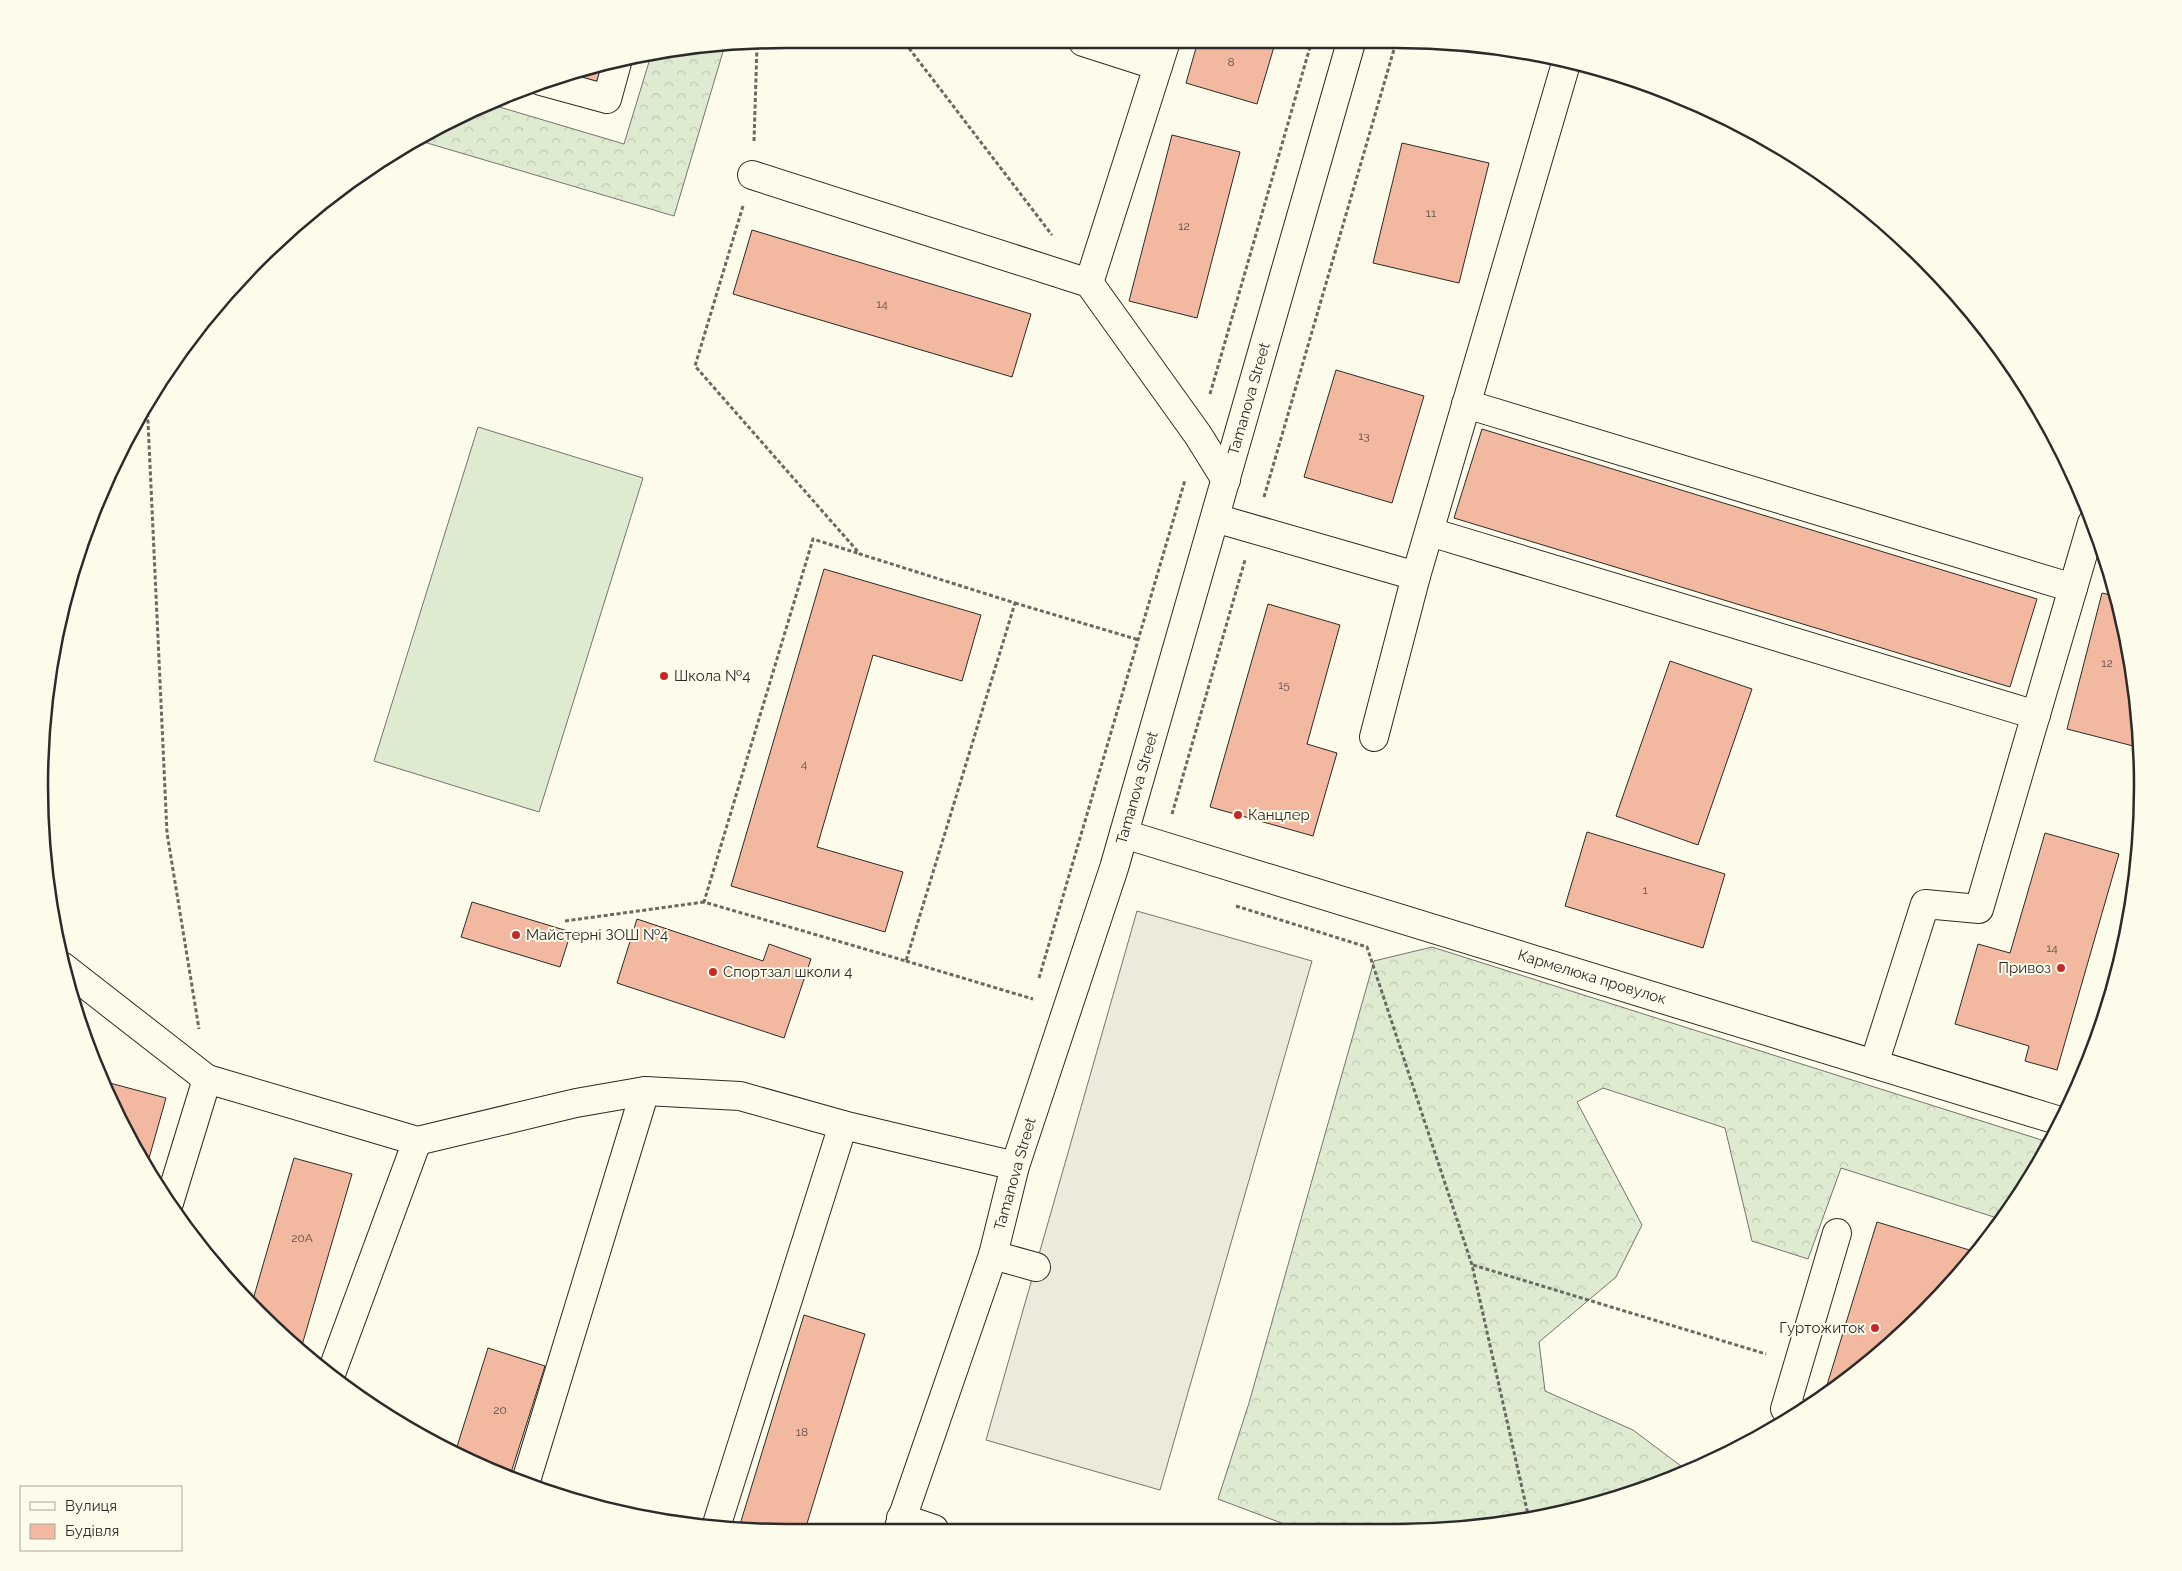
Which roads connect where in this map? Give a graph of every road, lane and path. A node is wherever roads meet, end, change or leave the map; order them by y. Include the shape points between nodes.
1 (909, 48) edge
2 (1126, 48) edge
3 (1310, 48) edge
4 (1349, 48) edge
5 (1394, 48) edge
6 (757, 49) edge
7 (1162, 53) edge
8 (616, 68) edge
9 (1565, 68) edge
10 (556, 85) edge
11 (752, 176) junction
12 (1054, 237) dead end
13 (1089, 283) junction
14 (1466, 404) junction
15 (149, 412) edge
16 (1198, 436) junction
17 (1226, 480) junction
18 (1215, 518) junction
19 (1255, 529) junction
20 (1430, 532) junction
21 (2089, 533) edge
22 (860, 554) junction
23 (1416, 576) junction
24 (2073, 588) junction
25 (1015, 603) junction
26 (1139, 640) junction
27 (2036, 715) junction
28 (1374, 737) dead end
29 (1124, 834) junction
30 (1163, 845) junction
31 (704, 902) junction
32 (1236, 906) dead end
33 (565, 921) dead end
34 (906, 961) junction
35 (72, 974) edge
36 (1039, 980) dead end
37 (1036, 989) dead end
38 (1033, 999) junction
39 (1030, 1008) dead end
40 (1874, 1064) junction
41 (207, 1079) junction
42 (645, 1090) junction
43 (2054, 1119) edge
44 (842, 1126) junction
45 (417, 1141) junction
46 (1015, 1166) junction
47 (171, 1195) edge
48 (1837, 1233) dead end
49 (993, 1255) junction
50 (1472, 1264) junction
51 (1036, 1267) dead end
52 (1798, 1364) junction
53 (333, 1369) edge
54 (1789, 1410) edge
55 (527, 1476) edge
56 (1527, 1511) edge
57 (718, 1520) edge
58 (900, 1524) edge

1 - 12 path
2 - 7 street
3 - 16 path
4 - 17 street, Tamanova Street
5 - 19 path
6 - 11 path
7 - 13 street
8 - 10 street via 608,99
9 - 14 street
11 - 13 street
11 - 22 path via 695,366
13 - 16 street
14 - 20 street
14 - 24 street
15 - 41 path via 167,833
16 - 17 street
16 - 26 path
17 - 18 street, Tamanova Street
18 - 19 street
18 - 29 street, Tamanova Street
19 - 23 street
19 - 30 path
20 - 23 street
20 - 27 street
21 - 24 street
22 - 25 path
22 - 31 path via 813,539
23 - 28 street
24 - 27 street
25 - 26 path
25 - 34 path
26 - 36 path
27 - 40 street via 1979,909 1925,904
29 - 30 street, Кармелюка провулок
29 - 46 street, Tamanova Street
30 - 40 street, Кармелюка провулок
31 - 33 path
31 - 34 path
32 - 50 path via 1367,947
34 - 38 path
35 - 41 street
37 - 38 path
38 - 39 path
40 - 43 street, Кармелюка провулок
41 - 45 street
41 - 47 street
42 - 44 street via 740,1096
42 - 45 street
42 - 55 street
44 - 46 street
44 - 57 street
45 - 53 street
46 - 49 street, Tamanova Street
48 - 52 street
49 - 51 street
49 - 58 street, Tamanova Street
50 - 52 path
50 - 56 path
52 - 54 street via 1785,1409

